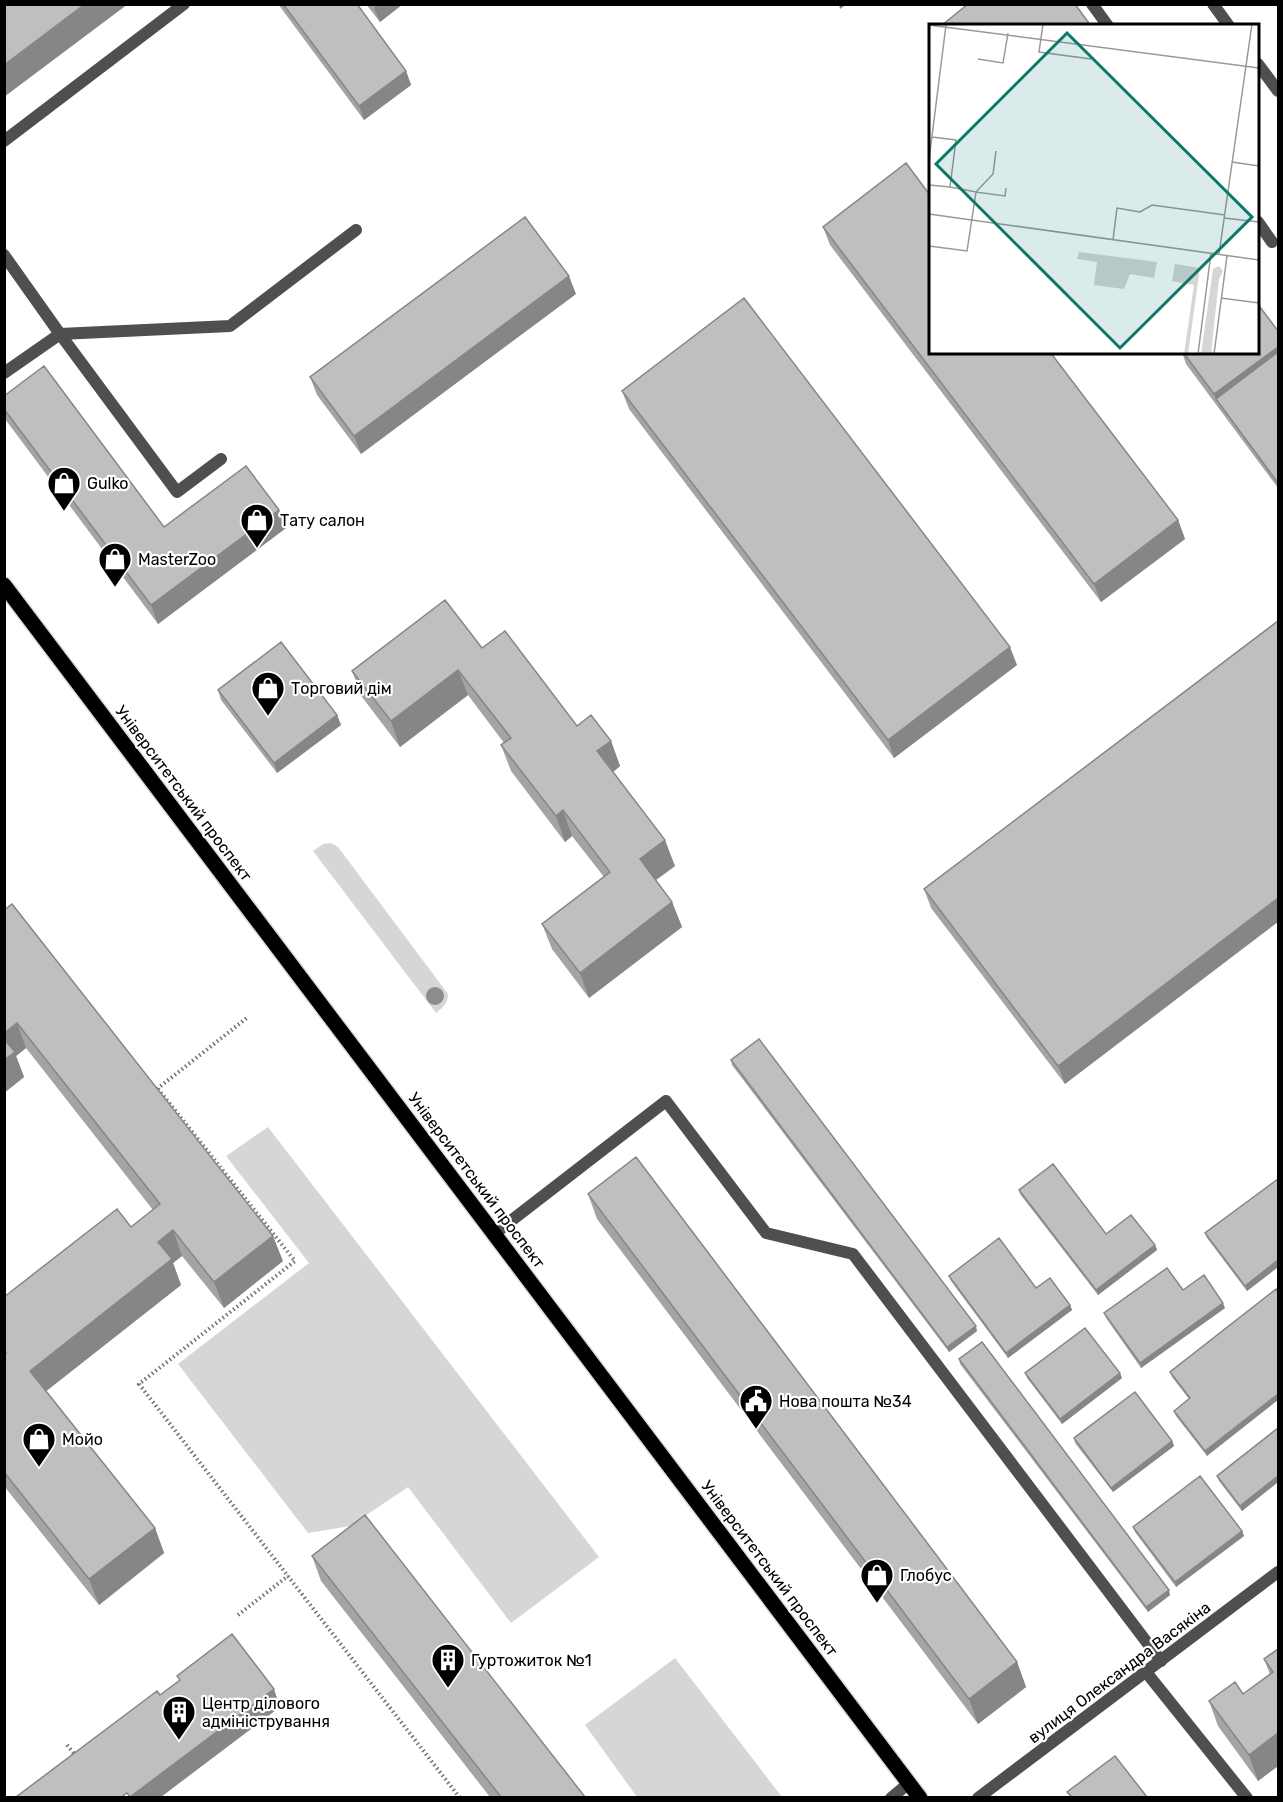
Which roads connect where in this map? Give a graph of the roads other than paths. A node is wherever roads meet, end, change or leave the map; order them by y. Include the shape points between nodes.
1 (184, 4) edge
2 (1092, 4) edge
3 (1213, 4) edge
4 (1107, 24) edge
5 (1228, 24) edge
6 (1259, 67) edge
7 (1278, 91) edge
8 (4, 141) edge
9 (1259, 225) edge
10 (356, 230) dead end
11 (1272, 242) dead end
12 (4, 255) edge
13 (60, 334) junction
14 (4, 373) edge
15 (221, 459) dead end
16 (4, 585) edge
17 (494, 1234) junction
18 (1278, 1572) edge
19 (1161, 1661) junction
20 (1146, 1672) junction
21 (909, 1783) junction
22 (891, 1797) edge
23 (920, 1797) edge
24 (978, 1797) edge
25 (1247, 1797) edge

1 - 8 street
2 - 4 street
3 - 5 street
6 - 7 street
9 - 11 street
10 - 13 street via 230,326
12 - 13 street
13 - 14 street
13 - 15 street via 177,492
16 - 17 main road, Університетський проспект
17 - 19 street via 666,1101 766,1233 853,1254
17 - 21 main road, Університетський проспект
18 - 19 street, вулиця Олександра Васякіна
19 - 20 street, вулиця Олександра Васякіна
20 - 24 street, вулиця Олександра Васякіна
20 - 25 street
21 - 22 street
21 - 23 main road, Університетський проспект

